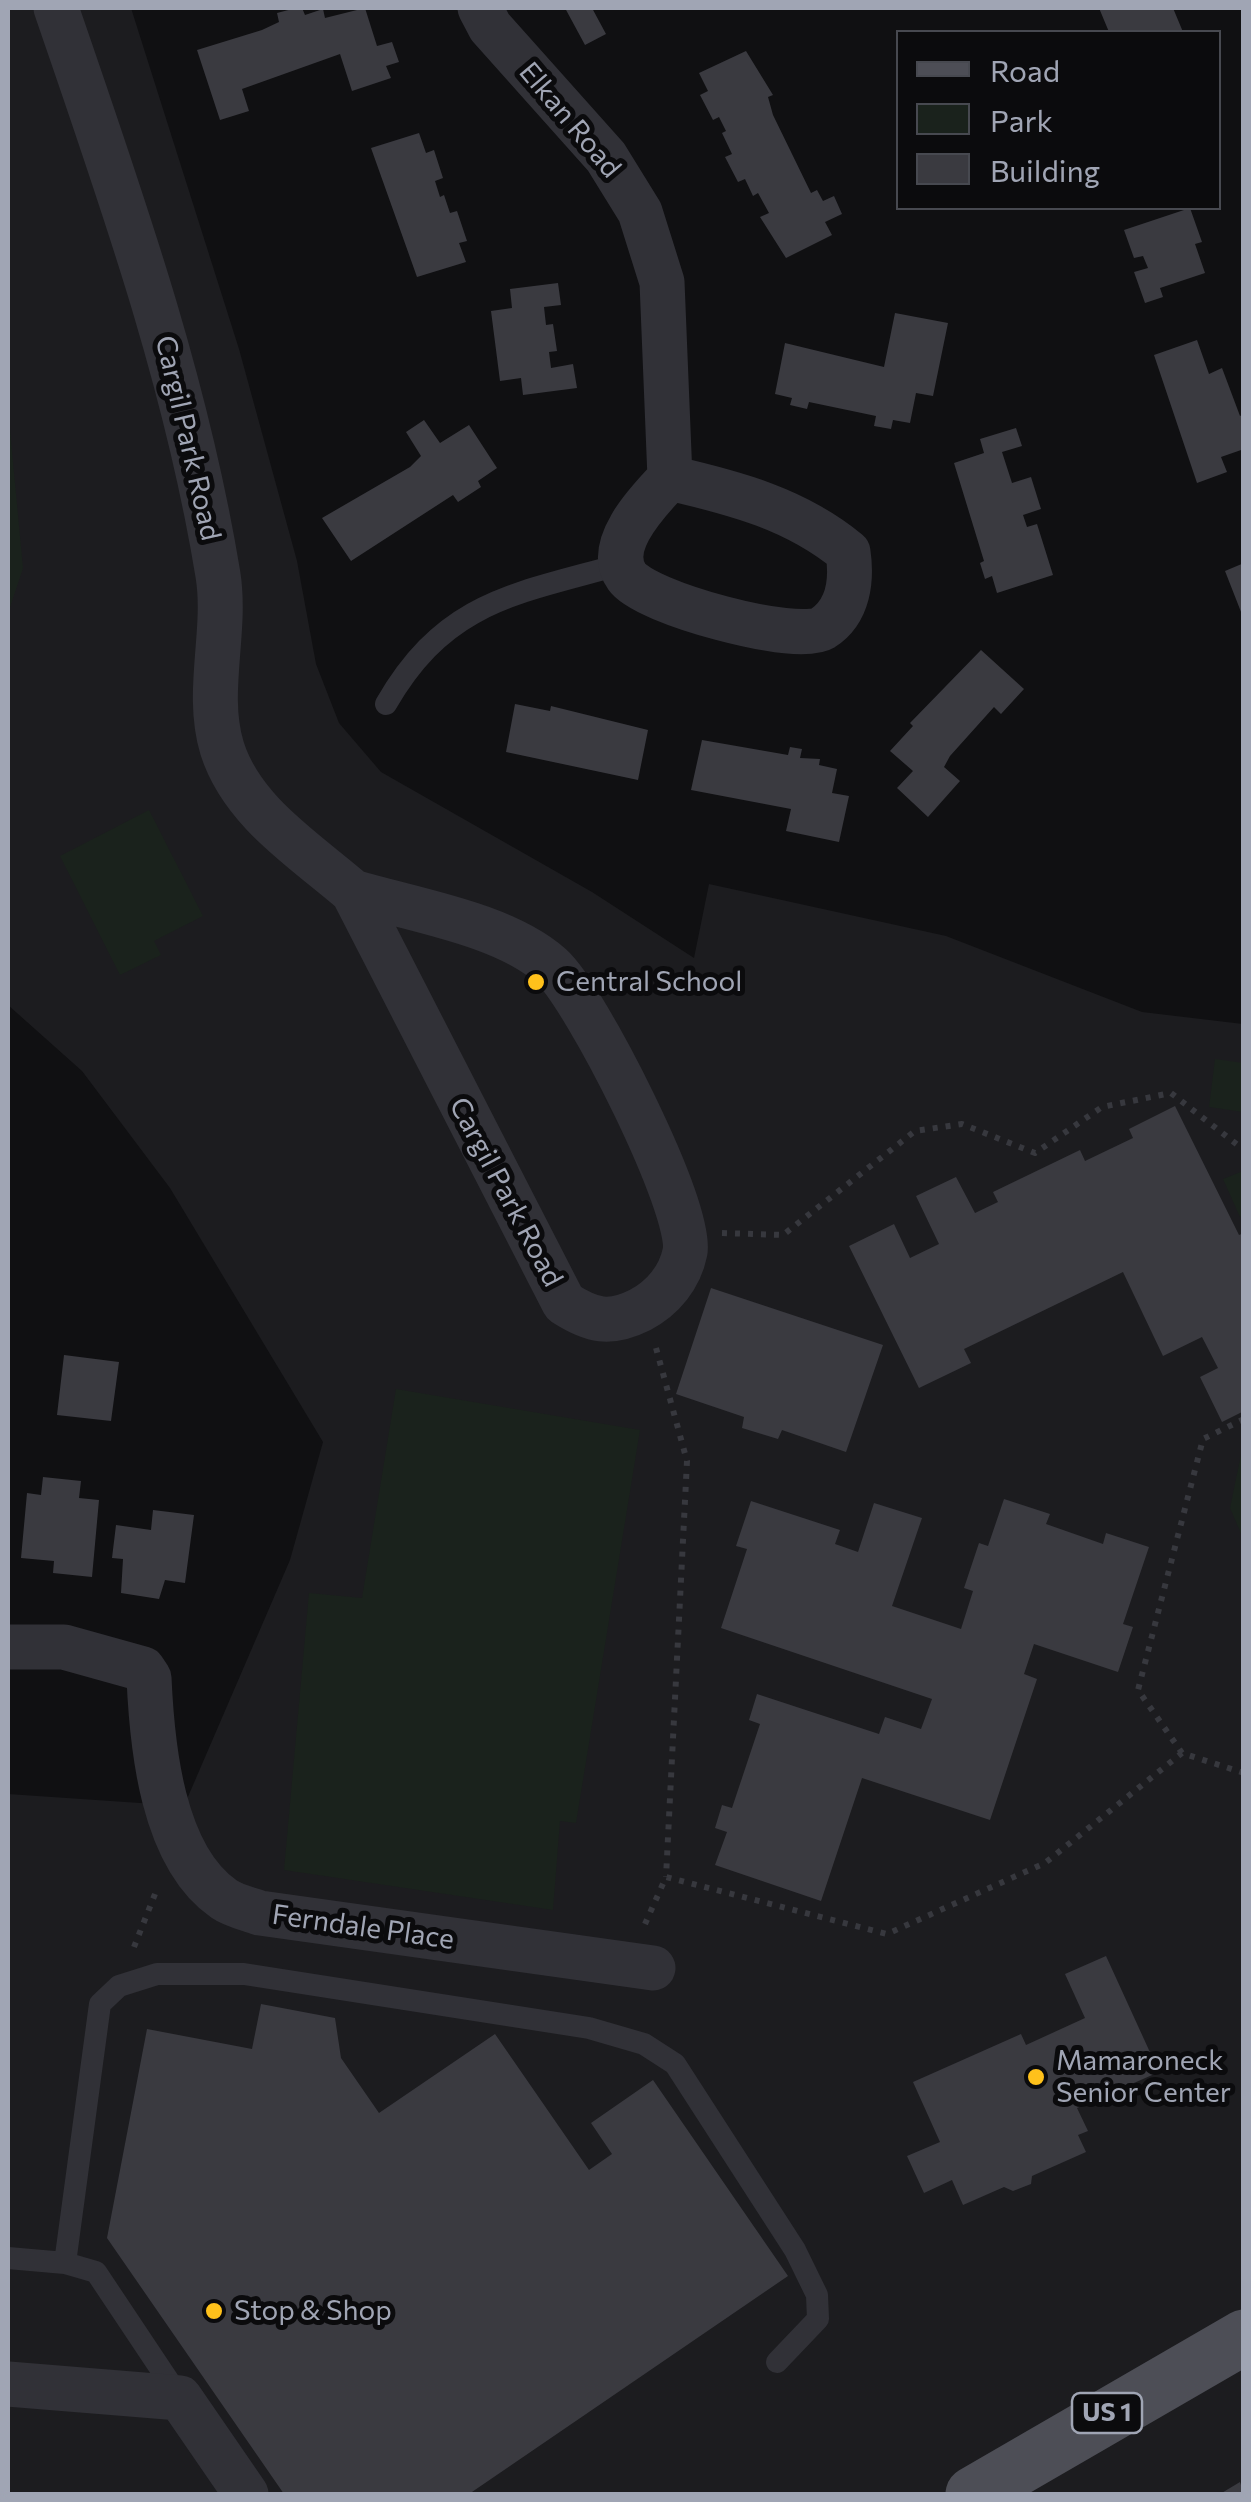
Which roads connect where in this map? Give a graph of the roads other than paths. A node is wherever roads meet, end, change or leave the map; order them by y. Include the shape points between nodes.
1 (56, 8) edge
2 (480, 8) edge
3 (670, 478) junction
4 (622, 564) junction
5 (386, 704) dead end
6 (353, 892) junction
7 (8, 1647) edge
8 (640, 1966) road end
9 (8, 2258) edge
10 (64, 2263) junction
11 (1244, 2336) edge
12 (777, 2362) dead end
13 (8, 2384) edge
14 (180, 2398) junction
15 (246, 2494) edge
16 (973, 2494) edge

1 - 6 street, Cargil Park Road via 179,380 219,578 222,748 238,782 276,826
2 - 3 street, Elkan Road via 606,156 640,212 662,282
3 - 4 street via 625,538
3 - 4 street via 740,494 818,527 848,552 852,578 840,612 821,630 791,633 650,596
4 - 5 lane via 507,596 459,620 411,660
6 - 6 street, Cargil Park Road via 564,1304 610,1323 644,1308 672,1285 685,1250 682,1215 606,1046 551,966 504,937
7 - 8 street, Ferndale Place via 64,1647 142,1669 149,1678 158,1780 178,1837 224,1900 260,1914
9 - 10 lane
10 - 12 lane via 100,2004 119,1986 157,1974 244,1974 590,2028 644,2044 675,2064 817,2294 818,2318
10 - 14 lane via 96,2272
11 - 16 main road, US 1
13 - 14 street
14 - 15 street

